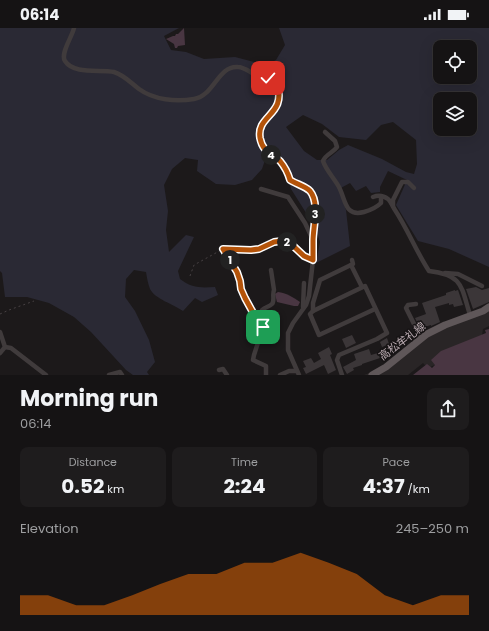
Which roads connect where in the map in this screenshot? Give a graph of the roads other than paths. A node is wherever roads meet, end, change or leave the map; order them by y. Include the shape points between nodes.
1 (74, 28) edge
2 (324, 132) dead end
3 (414, 188) dead end
4 (261, 190) dead end
5 (381, 196) junction
6 (373, 197) dead end
7 (393, 206) junction
8 (313, 240) junction
9 (271, 270) dead end
10 (237, 272) road end
11 (443, 272) junction
12 (304, 283) dead end
13 (482, 286) dead end
14 (362, 287) junction
15 (416, 304) dead end
16 (489, 307) edge
17 (303, 309) junction
18 (375, 309) junction
19 (313, 310) junction
20 (470, 315) junction
21 (262, 329) junction
22 (0, 332) edge
23 (422, 338) junction
24 (5, 347) junction
25 (0, 353) edge
26 (219, 370) dead end
27 (298, 373) edge
28 (46, 375) edge
29 (109, 375) edge
30 (122, 375) edge
31 (227, 375) edge
32 (266, 375) edge
33 (280, 375) edge
34 (342, 375) edge
35 (372, 375) edge

1 - 8 street via 63,52 65,62 69,66 84,71 113,72 156,97 168,100 200,98 213,86 224,70 234,67 277,84 280,98 277,107 260,129 260,137 267,152 286,168 290,180 310,192 315,206
2 - 5 street via 337,146 323,161 351,212 356,214 374,209 381,203
3 - 7 street via 408,182 402,182 393,200
4 - 8 street via 288,197
5 - 6 street
5 - 7 street via 389,200
7 - 11 street via 429,271
8 - 17 street via 309,296
9 - 21 street via 273,301 262,310
10 - 21 street via 241,289
11 - 13 street via 458,274
11 - 20 street via 460,284
12 - 17 street
14 - 18 street via 364,286
14 - 19 street
14 - 19 street via 351,262 320,280
15 - 23 street via 408,305 406,308
16 - 20 main road, 高松牟礼線
17 - 27 street via 288,333 288,350
18 - 19 street via 319,335 310,314
18 - 34 street via 387,333 339,355 337,360
20 - 23 main road, 高松牟礼線 via 445,324
21 - 32 street via 253,360 266,366
22 - 24 street
23 - 35 main road, 高松牟礼線
24 - 25 street
24 - 28 street via 11,348
26 - 31 street via 223,369
27 - 33 street via 289,371
29 - 30 street via 120,372

